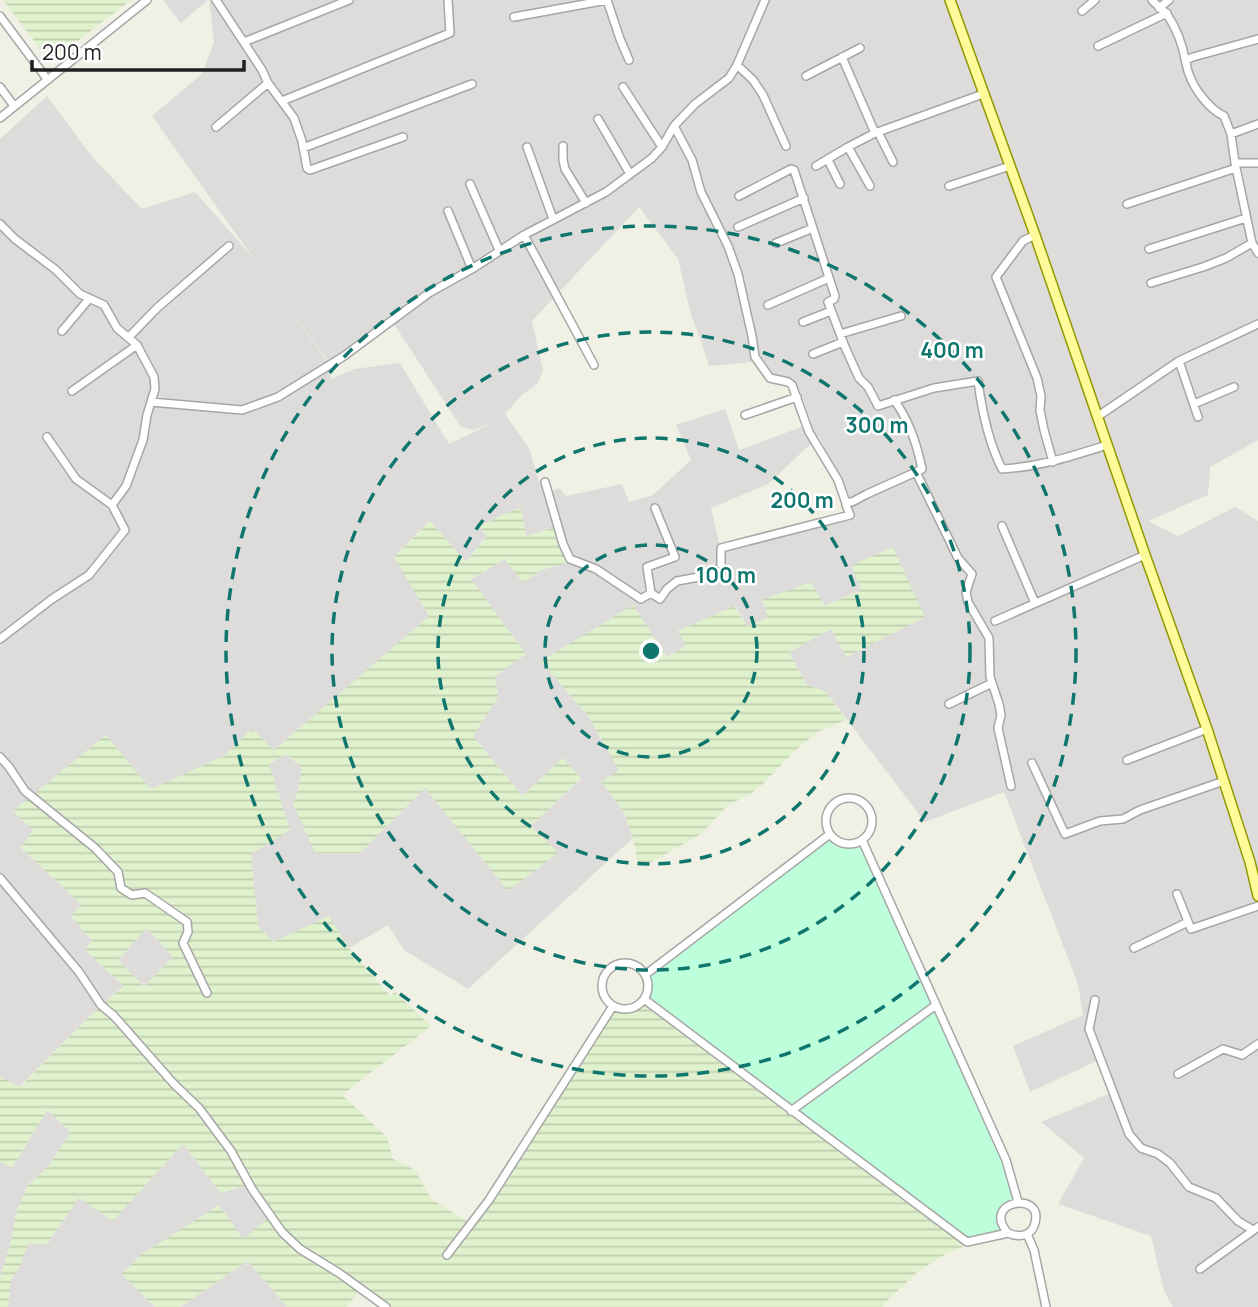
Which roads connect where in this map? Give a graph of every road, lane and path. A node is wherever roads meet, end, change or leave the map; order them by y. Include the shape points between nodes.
1 (147, 0) edge
2 (216, 0) edge
3 (349, 0) edge
4 (448, 0) edge
5 (607, 0) edge
6 (765, 0) edge
7 (950, 0) edge
8 (1095, 0) edge
9 (1152, 0) edge
10 (1169, 0) edge
11 (1158, 8) junction
12 (1082, 11) dead end
13 (1167, 13) junction
14 (0, 16) edge
15 (514, 17) dead end
16 (1258, 39) edge
17 (244, 42) junction
18 (1098, 46) dead end
19 (860, 48) dead end
20 (842, 57) junction
21 (629, 60) dead end
22 (1186, 60) junction
23 (737, 65) junction
24 (806, 76) dead end
25 (47, 79) junction
26 (268, 83) junction
27 (472, 84) dead end
28 (0, 87) edge
29 (623, 87) dead end
30 (983, 94) junction
31 (282, 101) junction
32 (14, 106) junction
33 (0, 118) edge
34 (598, 119) dead end
35 (1258, 124) edge
36 (674, 126) junction
37 (216, 127) dead end
38 (876, 132) junction
39 (1231, 134) junction
40 (403, 137) dead end
41 (563, 146) dead end
42 (786, 146) dead end
43 (662, 147) junction
44 (848, 147) junction
45 (303, 148) junction
46 (527, 148) dead end
47 (828, 160) junction
48 (892, 162) dead end
49 (1258, 163) edge
50 (1235, 165) junction
51 (816, 166) dead end
52 (1010, 166) junction
53 (630, 174) junction
54 (470, 184) dead end
55 (840, 184) dead end
56 (870, 186) dead end
57 (948, 186) dead end
58 (739, 195) dead end
59 (804, 198) junction
60 (586, 203) junction
61 (1127, 204) dead end
62 (448, 211) dead end
63 (1246, 218) junction
64 (553, 219) junction
65 (0, 224) edge
66 (738, 227) dead end
67 (813, 228) junction
68 (524, 234) junction
69 (1035, 235) junction
70 (776, 243) dead end
71 (1252, 243) junction
72 (229, 246) dead end
73 (1149, 249) dead end
74 (499, 250) junction
75 (1258, 253) edge
76 (472, 269) junction
77 (829, 278) junction
78 (1151, 283) dead end
79 (89, 299) junction
80 (768, 305) dead end
81 (831, 311) junction
82 (901, 316) dead end
83 (803, 322) dead end
84 (1258, 324) edge
85 (62, 331) dead end
86 (840, 334) junction
87 (129, 337) junction
88 (843, 342) junction
89 (137, 345) junction
90 (813, 354) dead end
91 (1179, 361) junction
92 (594, 365) dead end
93 (1234, 387) dead end
94 (72, 391) dead end
95 (797, 397) junction
96 (894, 400) junction
97 (151, 402) junction
98 (1194, 404) junction
99 (745, 415) dead end
100 (1097, 417) junction
101 (1198, 417) dead end
102 (47, 437) dead end
103 (1107, 445) junction
104 (1054, 462) junction
105 (916, 472) junction
106 (545, 482) dead end
107 (846, 503) junction
108 (113, 505) junction
109 (655, 508) dead end
110 (1002, 526) dead end
111 (1145, 555) junction
112 (651, 593) junction
113 (1035, 603) junction
114 (995, 621) dead end
115 (0, 639) edge
116 (992, 683) junction
117 (949, 704) dead end
118 (1207, 729) junction
119 (0, 757) edge
120 (1127, 760) dead end
121 (1032, 763) dead end
122 (1224, 781) junction
123 (1011, 786) dead end
124 (830, 834) junction
125 (862, 840) junction
126 (0, 878) edge
127 (1177, 894) dead end
128 (1258, 896) edge
129 (1258, 905) edge
130 (1188, 922) junction
131 (1134, 948) dead end
132 (645, 975) junction
133 (207, 993) dead end
134 (644, 999) junction
135 (1095, 1000) dead end
136 (936, 1005) junction
137 (613, 1006) junction
138 (1258, 1044) edge
139 (1178, 1074) dead end
140 (791, 1111) junction
141 (1018, 1202) junction
142 (1256, 1229) edge
143 (1009, 1233) junction
144 (1027, 1234) junction
145 (447, 1255) dead end
146 (1200, 1269) dead end
147 (386, 1307) edge
148 (1046, 1307) edge

1 - 25 street
2 - 17 street
3 - 17 street
4 - 31 street via 450,33
5 - 15 street
5 - 21 street
6 - 23 street
7 - 30 main road
8 - 12 street
9 - 11 street
10 - 11 street
11 - 13 street
13 - 18 street
13 - 22 street
14 - 25 street
16 - 22 street
17 - 26 street
19 - 20 street
20 - 24 street
20 - 38 street
22 - 39 street via 1201,95 1224,116
23 - 36 street via 729,78
23 - 42 street via 763,95
25 - 32 street
26 - 31 street
26 - 37 street
27 - 45 street
28 - 32 street
29 - 43 street
30 - 38 street
30 - 52 main road
31 - 45 street via 294,118
32 - 33 street
34 - 53 street
35 - 39 street
36 - 43 street
36 - 95 street via 738,274 755,357 770,378 792,385
38 - 44 street
38 - 48 street
39 - 50 street
40 - 45 street via 310,170
41 - 60 street via 565,169
43 - 53 street
44 - 47 street
44 - 56 street
46 - 64 street
47 - 51 street
47 - 55 street
49 - 50 street
50 - 61 street
50 - 63 street
52 - 57 street
52 - 69 main road
53 - 60 street
54 - 74 street
58 - 59 street via 793,169
59 - 66 street
59 - 67 street
60 - 64 street
62 - 76 street
63 - 71 street
63 - 73 street
64 - 68 street
65 - 79 street
67 - 70 street
67 - 77 street
68 - 74 street
68 - 92 street
69 - 100 main road
69 - 104 street via 1023,241 996,277 1037,378
71 - 75 street
71 - 78 street via 1226,258
72 - 87 street
74 - 76 street
76 - 97 street via 429,293 344,356 278,397 242,410
77 - 80 street
77 - 81 street via 835,298 828,302
79 - 85 street
79 - 87 street via 104,305 117,328
81 - 83 street
81 - 86 street
82 - 86 street
84 - 91 street
86 - 88 street
87 - 89 street
88 - 90 street
88 - 96 street via 878,406
89 - 94 street
89 - 97 street via 155,377
91 - 98 street
91 - 100 street
93 - 98 street
95 - 99 street
95 - 107 street via 808,432 838,480
96 - 104 street via 934,387 978,381 990,442 1002,469
96 - 105 street via 918,448 922,469
97 - 108 street via 143,440
98 - 101 street
100 - 103 main road
102 - 108 street via 76,479
103 - 104 street
103 - 111 main road
105 - 107 street
105 - 116 street via 958,558 972,574 966,592 989,638
106 - 112 street via 570,559 596,569 640,599
107 - 112 street via 850,516 721,548 721,573 677,582 660,599
108 - 115 street via 125,530 89,575
109 - 112 street via 675,557 647,567
110 - 113 street
111 - 113 street
111 - 118 main road
113 - 114 street
116 - 117 street
116 - 123 street
118 - 120 street
118 - 122 main road
119 - 133 street via 24,791 95,848 118,873 121,888 132,895 145,892 187,922 183,943
121 - 122 street via 1065,834 1100,821 1124,819
122 - 128 main road
124 - 125 street via 844,844
124 - 125 street via 826,826 829,808 853,798 868,808 871,816 868,834
124 - 132 street
125 - 136 street
126 - 147 street via 101,1005 199,1108 282,1232
127 - 130 street
129 - 130 street via 1194,929
130 - 131 street
132 - 134 street via 648,991
132 - 137 street via 631,964 612,967 602,982
134 - 137 street via 630,1009
134 - 140 street
135 - 142 street via 1089,1029 1129,1134 1141,1147 1170,1163 1189,1187 1216,1198 1238,1221
136 - 140 street
136 - 141 street via 1006,1160
137 - 145 street via 489,1199
138 - 139 street via 1241,1055 1223,1049
140 - 143 street via 967,1242
141 - 143 street via 1002,1213
141 - 144 street via 1030,1206 1036,1217
142 - 146 street
143 - 144 street
144 - 148 street

